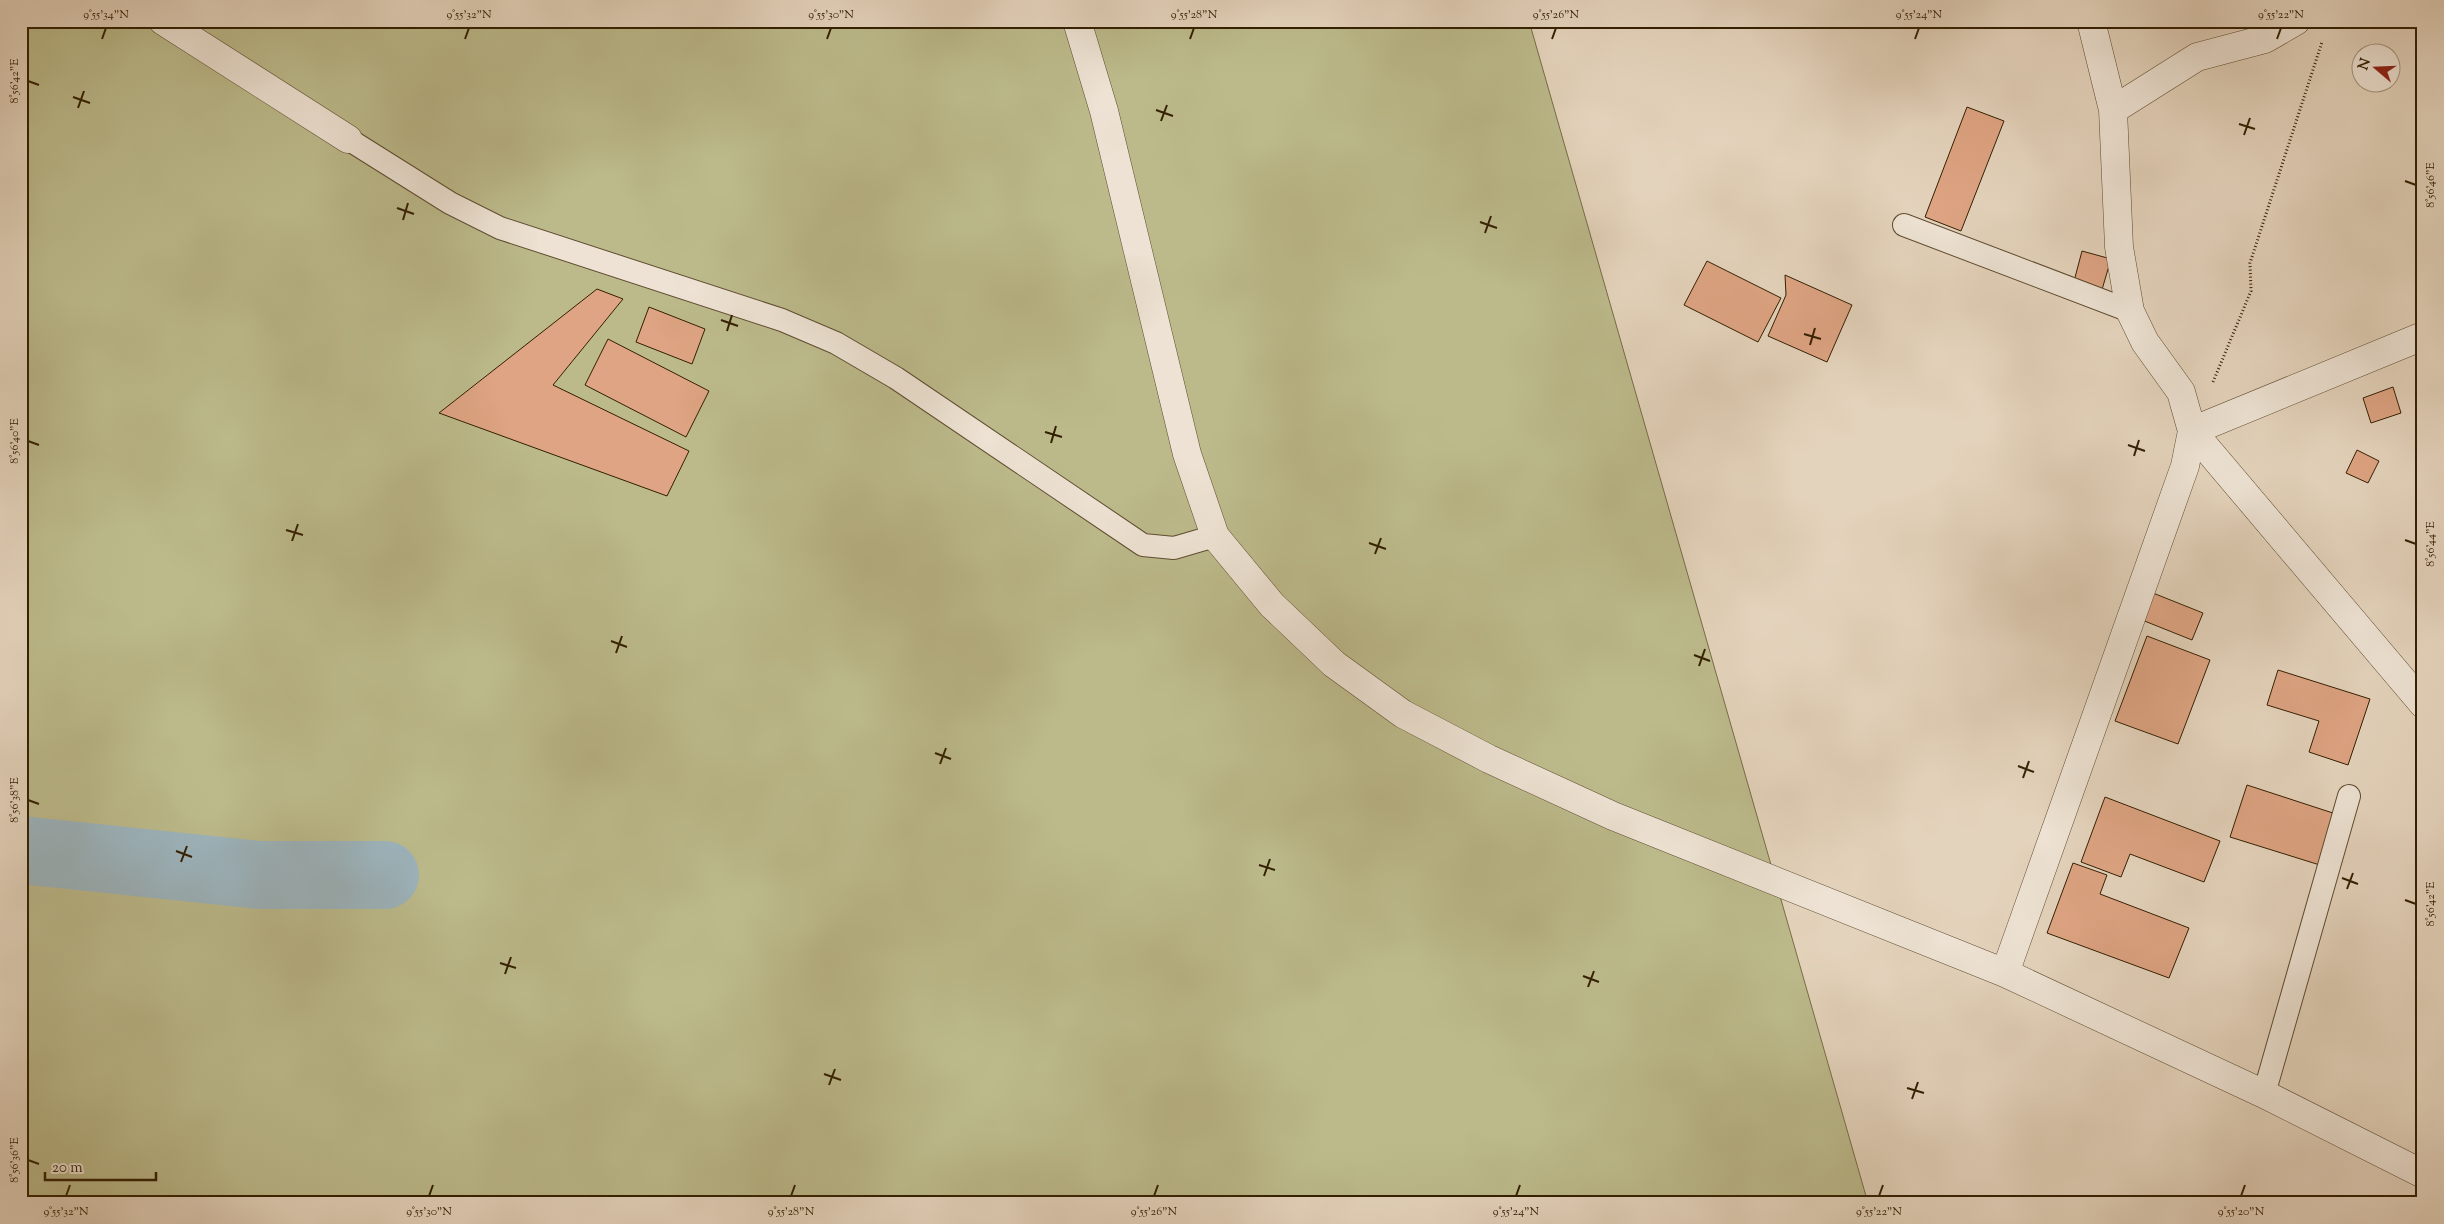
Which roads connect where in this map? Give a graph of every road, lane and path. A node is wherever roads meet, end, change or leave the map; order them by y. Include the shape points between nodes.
1 (162, 21) edge
2 (1077, 21) edge
3 (2091, 21) edge
4 (2306, 29) edge
5 (2113, 110) junction
6 (348, 139) joint
7 (1904, 225) dead end
8 (2130, 311) junction
9 (2423, 336) edge
10 (2192, 430) junction
11 (1214, 536) junction
12 (2423, 704) edge
13 (2349, 796) dead end
14 (2005, 973) junction
15 (2264, 1094) junction
16 (2423, 1174) edge

1 - 6 street
2 - 11 street via 1104,112 1188,454
3 - 5 street
4 - 5 street via 2197,57
4 - 10 path via 2322,42 2250,263 2250,291
5 - 8 street via 2119,247
6 - 11 lane via 450,203 500,228 782,320 836,343 896,378 1142,545 1174,548
7 - 8 lane
8 - 10 street via 2146,342 2181,392
9 - 10 street
10 - 12 street
10 - 14 street via 2185,466
11 - 14 street via 1272,605 1334,664 1403,714 1489,759 1613,816
13 - 15 lane
14 - 15 street
15 - 16 street

